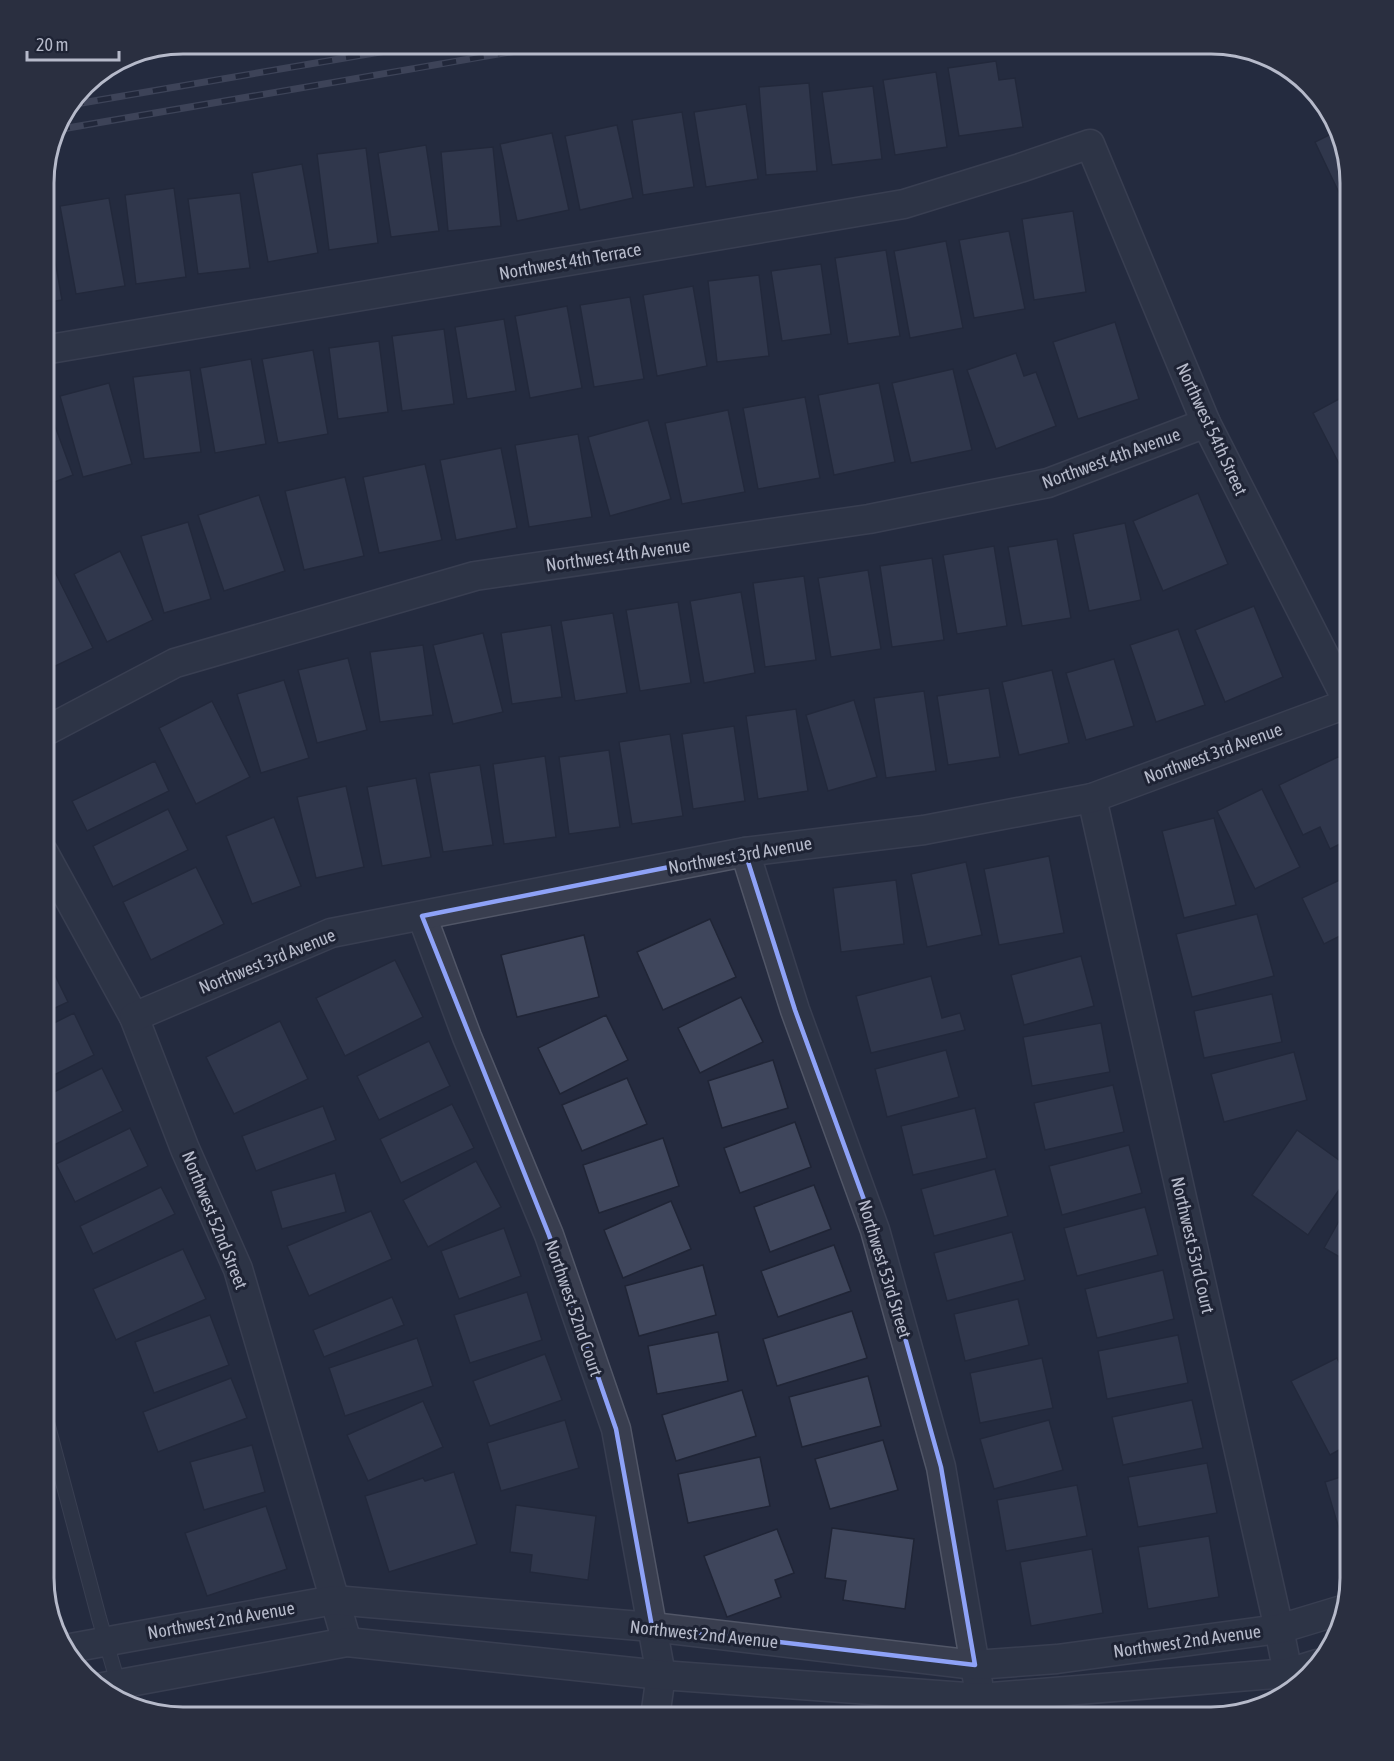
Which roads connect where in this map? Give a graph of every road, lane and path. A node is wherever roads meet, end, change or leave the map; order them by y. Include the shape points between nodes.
1 (1090, 144) joint
2 (54, 348) edge
3 (1206, 423) junction
4 (1340, 684) edge
5 (1340, 708) edge
6 (54, 727) edge
7 (1092, 798) junction
8 (746, 852) junction
9 (54, 871) edge
10 (422, 916) junction
11 (134, 1017) junction
12 (54, 1449) edge
13 (334, 1600) junction
14 (1336, 1612) edge
15 (652, 1627) junction
16 (1279, 1629) junction
17 (105, 1640) junction
18 (346, 1642) junction
19 (74, 1647) edge
20 (975, 1665) junction
21 (661, 1675) junction
22 (1289, 1681) edge
23 (1285, 1683) edge
24 (110, 1685) edge
25 (980, 1698) junction
26 (657, 1707) edge

1 - 2 street, Northwest 4th Terrace via 904,204
1 - 3 street, Northwest 54th Street
3 - 4 street, Northwest 54th Street
3 - 6 street, Northwest 4th Avenue via 1048,483 869,519 476,576 175,663
5 - 7 street, Northwest 3rd Avenue
7 - 8 street, Northwest 3rd Avenue via 924,830
7 - 16 street, Northwest 53rd Court
8 - 10 street, Northwest 3rd Avenue
8 - 20 street, Northwest 53rd Street via 795,1010 875,1230 941,1467
9 - 11 street, Northwest 52nd Street
10 - 11 street, Northwest 3rd Avenue via 331,933
10 - 15 street, Northwest 52nd Court via 549,1235 616,1429
11 - 13 street, Northwest 52nd Street via 185,1149 238,1269
12 - 17 lane
13 - 15 street, Northwest 2nd Avenue
13 - 17 street, Northwest 2nd Avenue
13 - 18 street, Northwest 52nd Street
14 - 16 street, Northwest 2nd Avenue
15 - 20 street, Northwest 2nd Avenue
15 - 21 street, Northwest 52nd Court
16 - 20 street, Northwest 2nd Avenue via 1057,1659
16 - 22 street, Northwest 53rd Court
17 - 19 street, Northwest 2nd Avenue
17 - 24 lane
18 - 21 street, Northwest 2nd Avenue
18 - 24 street, Northwest 2nd Avenue
20 - 25 street, Northwest 53rd Street
21 - 25 street, Northwest 2nd Avenue
21 - 26 street, Northwest 52nd Court
23 - 25 street, Northwest 2nd Avenue

